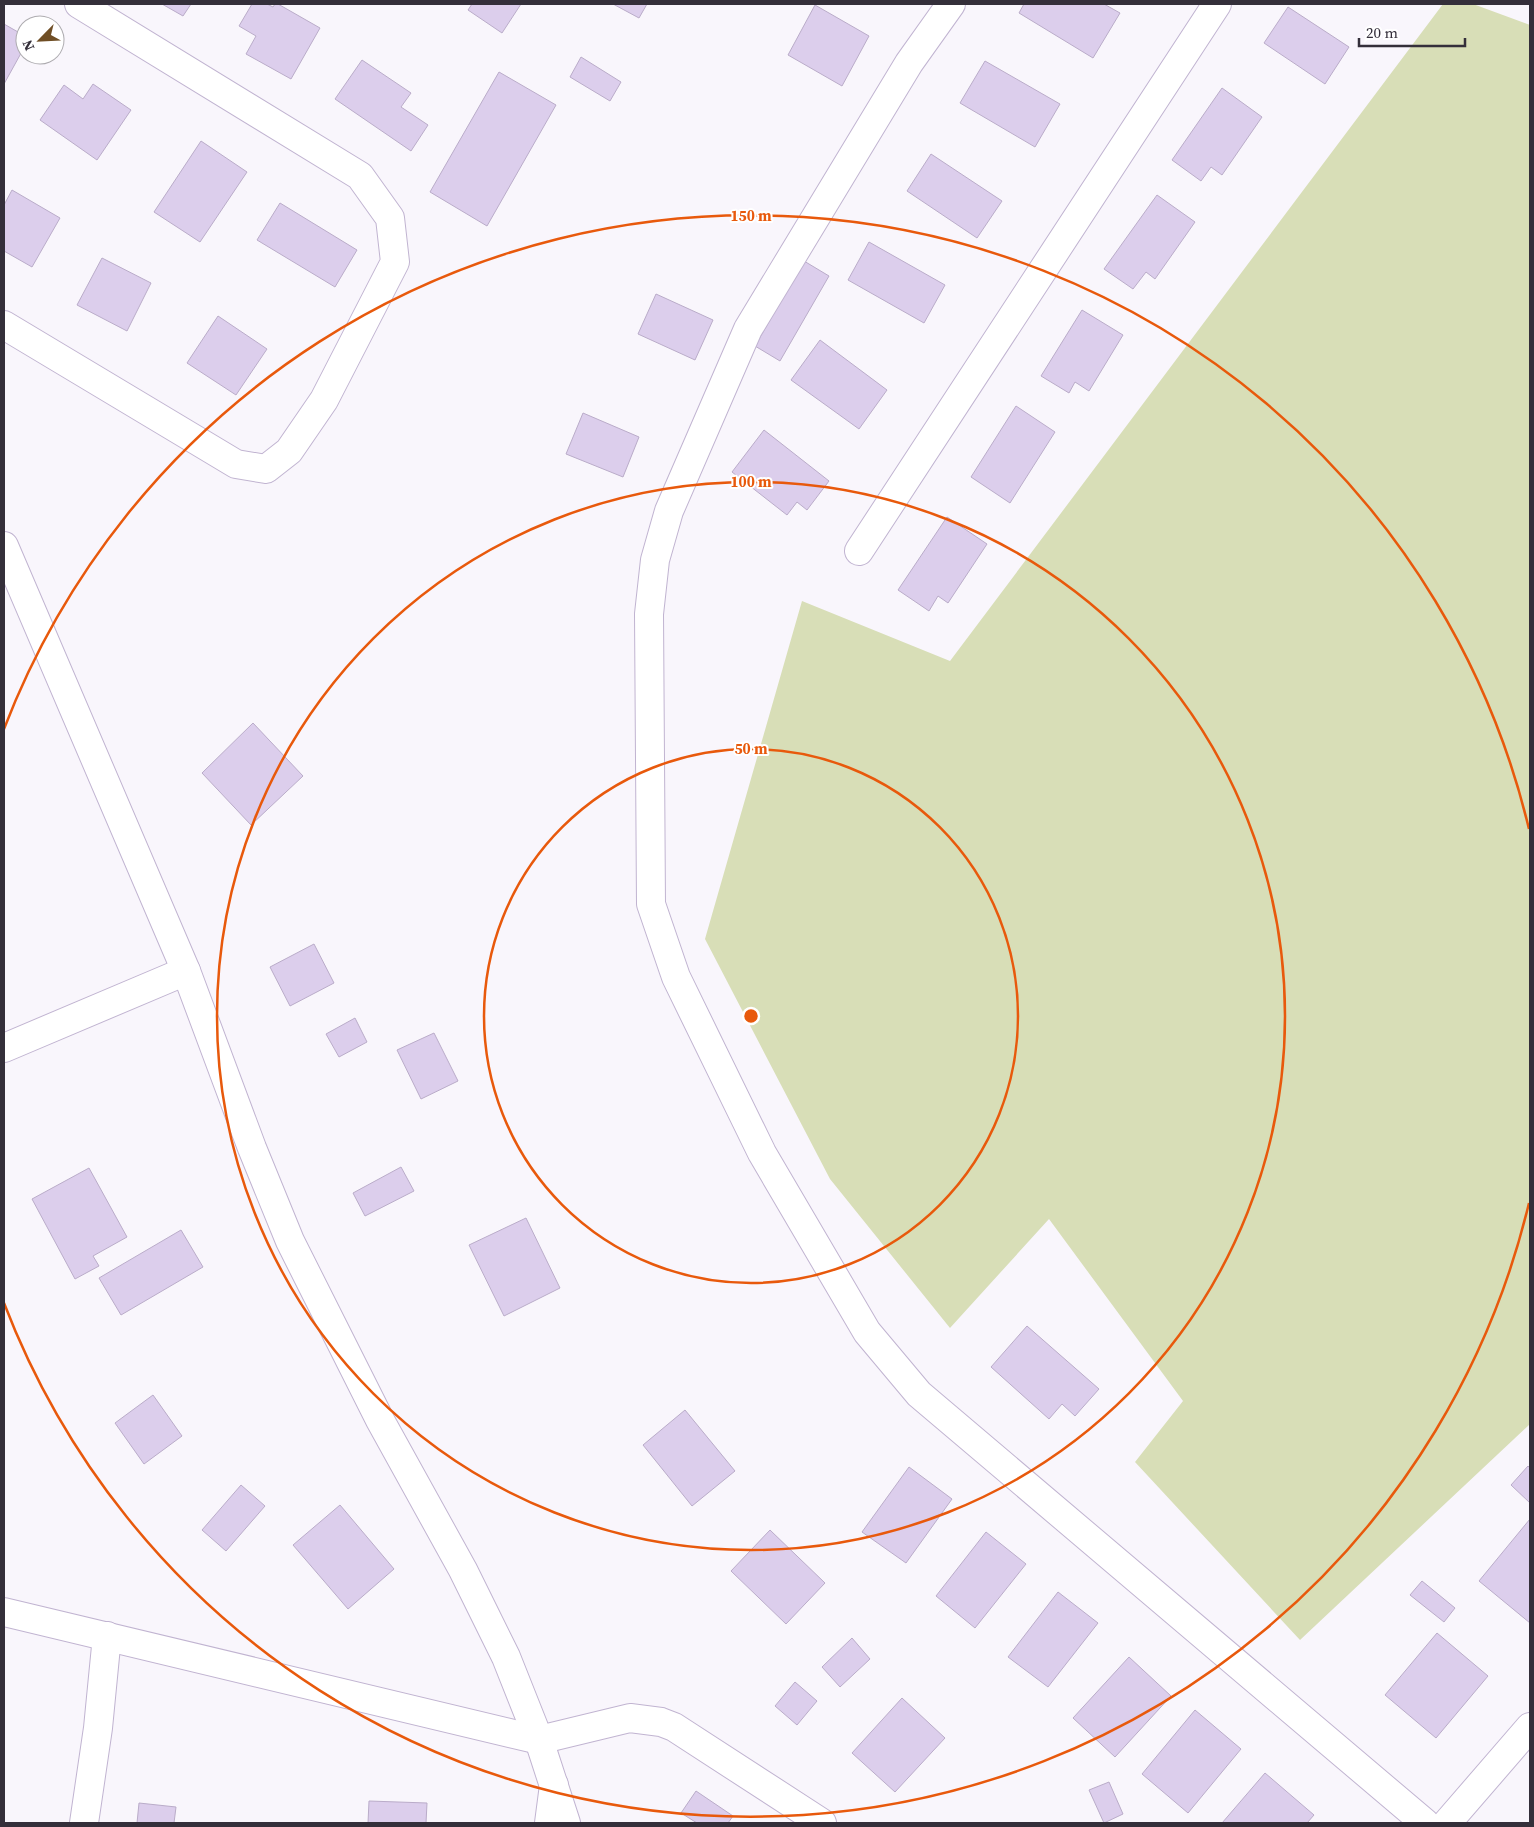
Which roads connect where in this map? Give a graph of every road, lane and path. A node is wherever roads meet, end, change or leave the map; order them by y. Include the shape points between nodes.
1 (79, 4) edge
2 (951, 4) edge
3 (1217, 4) edge
4 (4, 325) edge
5 (4, 546) edge
6 (859, 551) dead end
7 (186, 971) junction
8 (4, 1048) edge
9 (4, 1612) edge
10 (107, 1636) junction
11 (1530, 1727) edge
12 (539, 1740) junction
13 (554, 1785) junction
14 (84, 1823) edge
15 (549, 1823) edge
16 (566, 1823) edge
17 (822, 1823) edge
18 (1425, 1823) edge
19 (1447, 1823) edge

1 - 4 street via 360,176 390,218 395,262 324,400 288,451 266,469 236,464
2 - 18 street via 909,63 748,329 669,511 655,560 649,614 651,904 676,977 762,1153 867,1332 919,1394
3 - 6 street
5 - 7 street
7 - 8 street
7 - 12 street via 290,1242 380,1420 463,1570 506,1657
9 - 10 street
10 - 12 street
10 - 14 street
11 - 19 street
12 - 13 street
12 - 17 street via 630,1718 661,1722 674,1727
13 - 15 street
13 - 16 street

